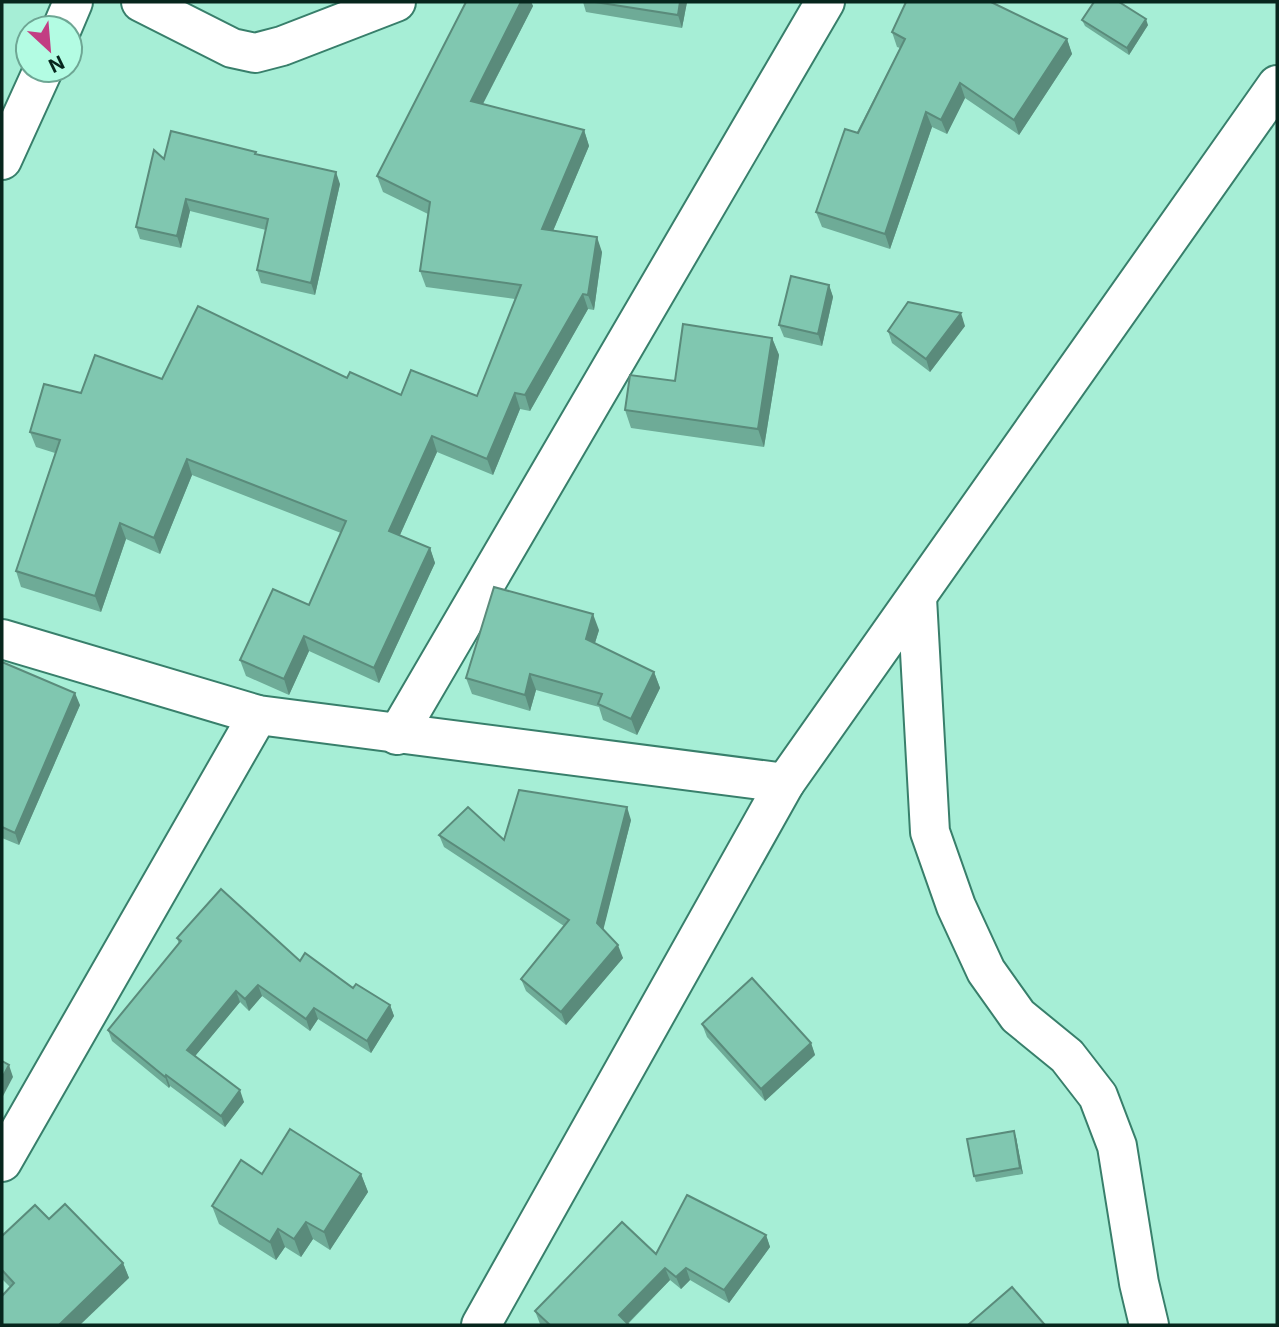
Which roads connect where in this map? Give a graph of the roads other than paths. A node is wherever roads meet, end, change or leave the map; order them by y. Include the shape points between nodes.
1 (141, 2) edge
2 (396, 2) edge
3 (825, 2) edge
4 (37, 84) edge
5 (1277, 85) edge
6 (2, 160) edge
7 (917, 598) junction
8 (2, 639) edge
9 (258, 715) junction
10 (397, 734) junction
11 (785, 783) junction
12 (2, 1162) edge
13 (481, 1325) edge
14 (1149, 1325) edge

1 - 2 street via 232,48 256,53
3 - 10 street
4 - 6 street
5 - 7 street
7 - 11 street
7 - 14 street via 930,832 956,906 986,971 1018,1016 1067,1056 1098,1096 1117,1146
8 - 9 street
9 - 10 street
9 - 12 street
10 - 11 street
11 - 13 street

